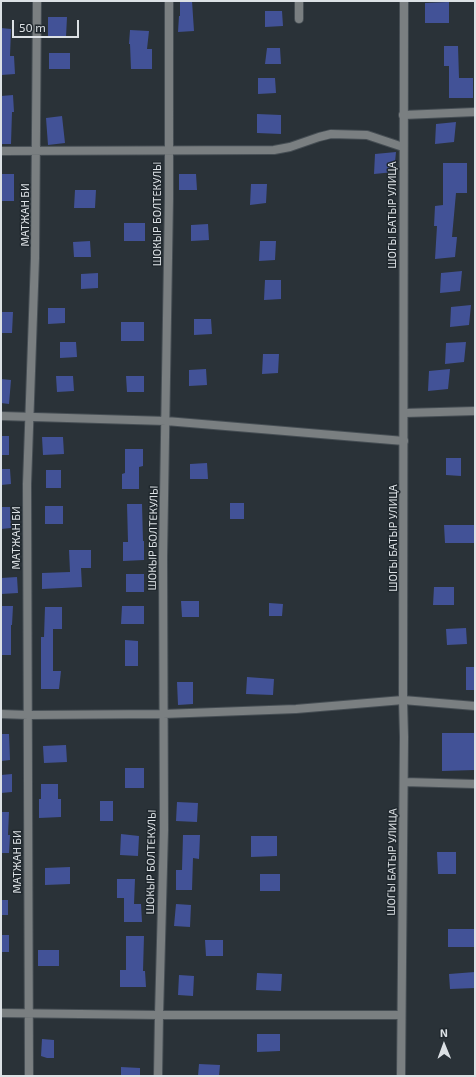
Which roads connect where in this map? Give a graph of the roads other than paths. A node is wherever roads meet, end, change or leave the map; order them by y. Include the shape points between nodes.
1 (37, 1) edge
2 (169, 1) edge
3 (299, 1) edge
4 (404, 1) edge
5 (300, 19) dead end
6 (475, 112) edge
7 (403, 115) junction
8 (403, 147) junction
9 (36, 150) junction
10 (169, 150) junction
11 (1, 151) edge
12 (475, 411) edge
13 (404, 413) junction
14 (1, 416) edge
15 (30, 416) junction
16 (166, 421) junction
17 (404, 441) junction
18 (403, 700) junction
19 (475, 706) edge
20 (1, 714) edge
21 (163, 714) junction
22 (28, 715) junction
23 (404, 782) junction
24 (475, 784) edge
25 (29, 1012) junction
26 (1, 1013) edge
27 (159, 1015) junction
28 (401, 1015) junction
29 (29, 1076) edge
30 (158, 1076) edge
31 (401, 1076) edge

1 - 9 street, МАТЖАН БИ
2 - 10 street, ШОКЫР БОЛТЕКУЛЫ
3 - 5 street
4 - 7 street, ШОГЫ БАТЫР УЛИЦА
6 - 7 street
7 - 8 street, ШОГЫ БАТЫР УЛИЦА
8 - 10 street via 367,135 332,134 282,149
8 - 13 street, ШОГЫ БАТЫР УЛИЦА
9 - 10 street
9 - 11 street
9 - 15 street, МАТЖАН БИ via 36,258
10 - 16 street, ШОКЫР БОЛТЕКУЛЫ
12 - 13 street
13 - 17 street, ШОГЫ БАТЫР УЛИЦА
14 - 15 street
15 - 16 street
15 - 22 street, МАТЖАН БИ via 27,484
16 - 17 street
16 - 21 street, ШОКЫР БОЛТЕКУЛЫ
17 - 18 street, ШОГЫ БАТЫР УЛИЦА
18 - 19 street
18 - 21 street via 296,709
18 - 23 street, ШОГЫ БАТЫР УЛИЦА
20 - 22 street
21 - 22 street
21 - 27 street, ШОКЫР БОЛТЕКУЛЫ via 164,822
22 - 25 street, МАТЖАН БИ
23 - 24 street
23 - 28 street, ШОГЫ БАТЫР УЛИЦА
25 - 26 street
25 - 27 street
25 - 29 street, МАТЖАН БИ
27 - 28 street
27 - 30 street, ШОКЫР БОЛТЕКУЛЫ
28 - 31 street, ШОГЫ БАТЫР УЛИЦА

